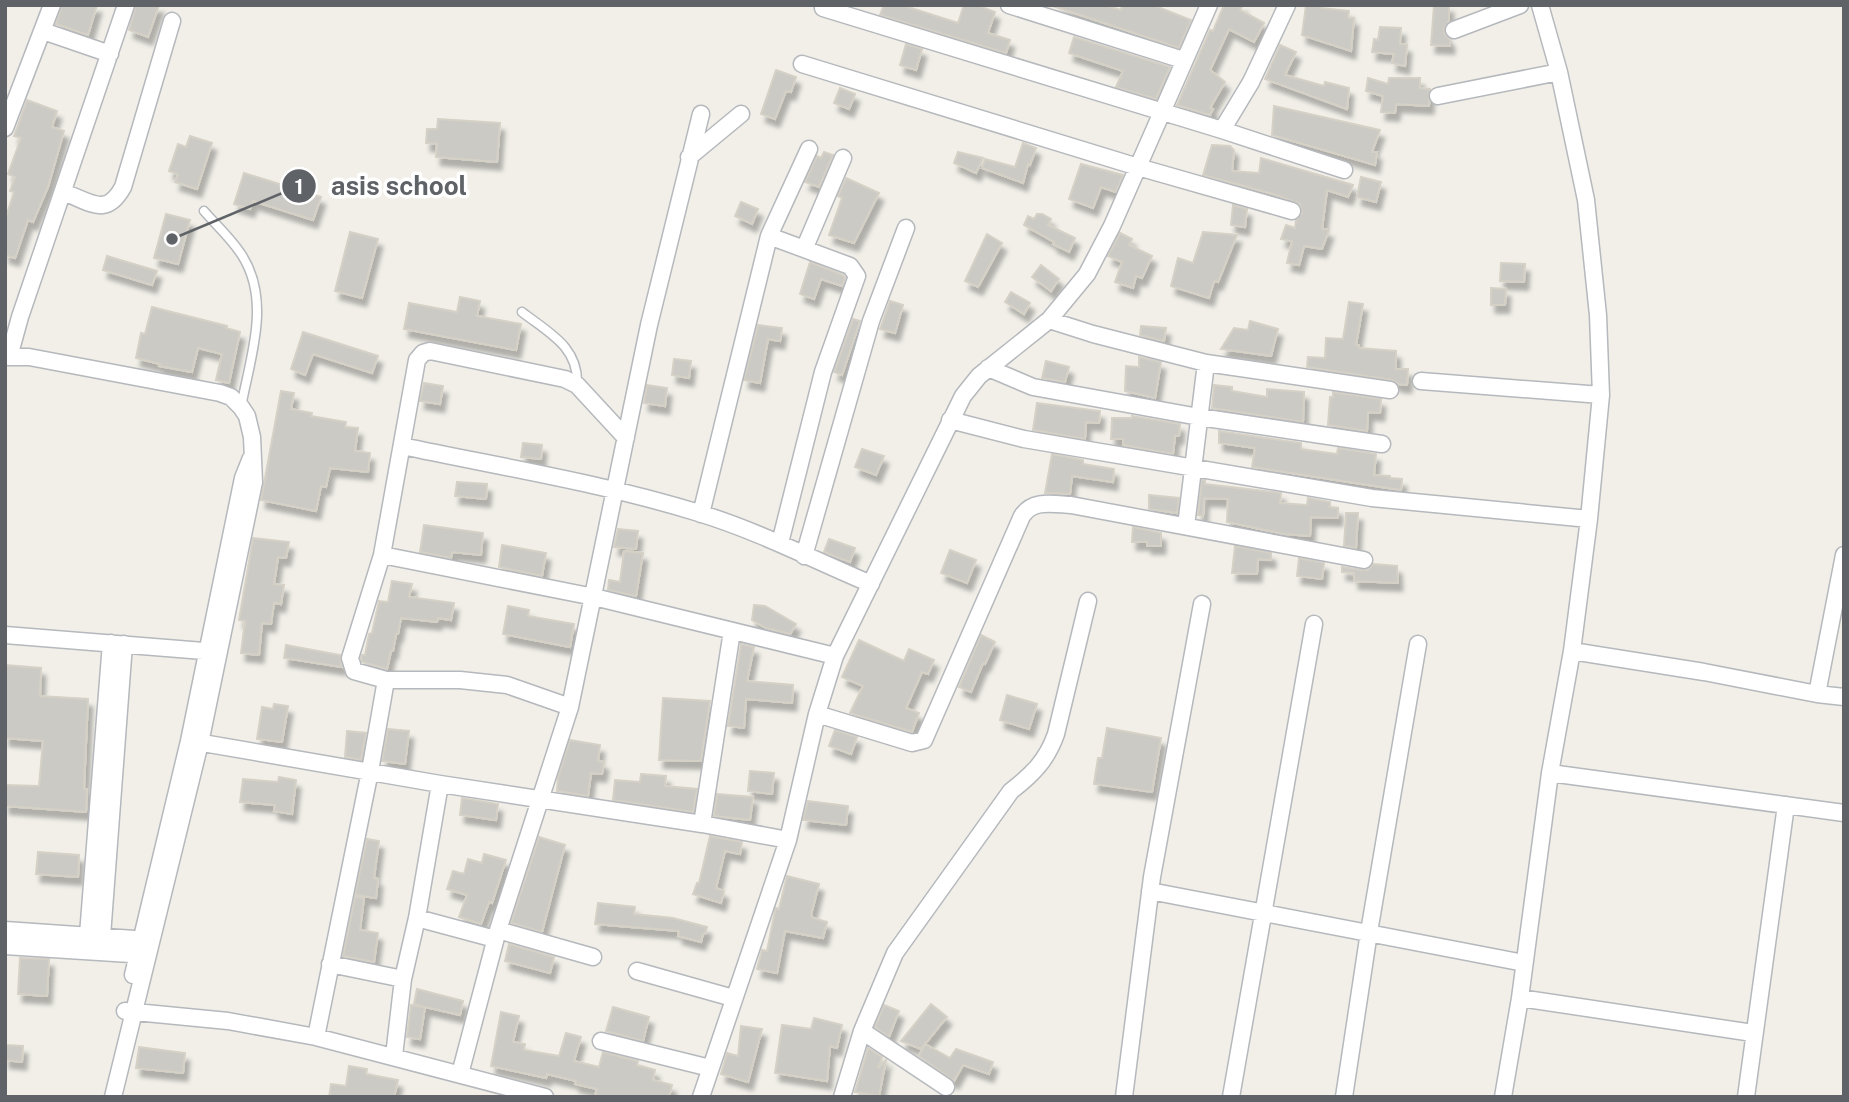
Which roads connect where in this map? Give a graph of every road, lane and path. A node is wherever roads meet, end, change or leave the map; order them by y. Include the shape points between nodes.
1 (52, 5) edge
2 (126, 5) edge
3 (1009, 5) edge
4 (1209, 5) edge
5 (1287, 5) edge
6 (1520, 5) edge
7 (1540, 5) edge
8 (823, 8) dead end
9 (172, 21) dead end
10 (1454, 30) dead end
11 (43, 31) junction
12 (110, 54) junction
13 (1183, 60) junction
14 (802, 64) dead end
15 (1559, 72) junction
16 (1438, 96) dead end
17 (1161, 113) junction
18 (701, 114) dead end
19 (741, 114) dead end
20 (5, 128) edge
21 (1222, 130) junction
22 (809, 149) dead end
23 (689, 158) junction
24 (843, 158) dead end
25 (1138, 167) junction
26 (1344, 170) dead end
27 (64, 192) junction
28 (204, 211) dead end
29 (1292, 211) dead end
30 (906, 228) dead end
31 (769, 236) junction
32 (805, 247) junction
33 (522, 312) dead end
34 (13, 314) edge
35 (1049, 320) junction
36 (7, 353) edge
37 (1206, 363) junction
38 (988, 368) junction
39 (1421, 381) dead end
40 (578, 385) junction
41 (1390, 390) dead end
42 (1601, 395) junction
43 (241, 407) junction
44 (1199, 417) junction
45 (950, 420) junction
46 (626, 438) junction
47 (1382, 444) dead end
48 (402, 446) junction
49 (1193, 468) junction
50 (616, 491) junction
51 (701, 514) junction
52 (1589, 519) junction
53 (1186, 526) junction
54 (779, 544) junction
55 (382, 555) junction
56 (1844, 555) edge
57 (804, 556) junction
58 (1364, 560) dead end
59 (871, 584) junction
60 (594, 597) junction
61 (1088, 601) dead end
62 (1202, 604) dead end
63 (1314, 624) dead end
64 (732, 631) junction
65 (5, 635) edge
66 (5, 644) edge
67 (1418, 644) dead end
68 (117, 648) junction
69 (1572, 651) junction
70 (210, 656) junction
71 (835, 656) junction
72 (387, 681) junction
73 (1817, 694) junction
74 (1844, 697) edge
75 (570, 707) junction
76 (817, 714) junction
77 (194, 742) junction
78 (370, 771) junction
79 (1550, 773) junction
80 (440, 784) junction
81 (541, 798) junction
82 (1786, 804) junction
83 (1844, 813) edge
84 (702, 824) junction
85 (788, 840) junction
86 (1150, 891) junction
87 (1265, 913) junction
88 (417, 918) junction
89 (5, 930) edge
90 (1369, 932) junction
91 (497, 934) junction
92 (95, 935) junction
93 (5, 946) edge
94 (145, 947) junction
95 (593, 957) dead end
96 (1524, 963) junction
97 (330, 964) junction
98 (637, 971) dead end
99 (403, 979) junction
100 (733, 998) junction
101 (1520, 998) junction
102 (129, 1012) junction
103 (862, 1031) junction
104 (1753, 1032) junction
105 (316, 1037) junction
106 (601, 1041) dead end
107 (394, 1056) junction
108 (710, 1068) junction
109 (460, 1074) junction
110 (946, 1087) dead end
111 (106, 1097) edge
112 (113, 1097) edge
113 (545, 1097) edge
114 (701, 1097) edge
115 (842, 1097) edge
116 (1124, 1097) edge
117 (1231, 1097) edge
118 (1344, 1097) edge
119 (1503, 1097) edge
120 (1746, 1097) edge

1 - 11 street
2 - 12 street
3 - 13 street
4 - 13 street
5 - 21 street via 1251,82
6 - 10 street
7 - 15 street
8 - 17 street
9 - 27 street via 117,199 105,206
11 - 12 street
11 - 20 street
12 - 27 street
13 - 17 street
14 - 25 street
15 - 16 street
15 - 42 street via 1586,200
17 - 21 street
17 - 25 street
18 - 23 street
19 - 23 street
21 - 26 street
22 - 31 street
23 - 46 street
24 - 32 street
25 - 29 street
25 - 35 street via 1087,274
27 - 34 street
28 - 43 lane via 243,257 255,290 257,328
30 - 57 street via 871,321
31 - 32 street
31 - 51 street
32 - 54 street via 850,266 857,276 823,372
33 - 40 lane via 561,341 577,364
34 - 36 street
35 - 37 street
35 - 38 street
36 - 43 street via 220,393
37 - 41 street
37 - 44 street
38 - 44 street via 1033,387
38 - 45 street via 963,396
39 - 42 street
40 - 46 street
40 - 48 street via 424,353 417,360
42 - 52 street
43 - 70 street via 250,425 252,455 243,478
44 - 47 street
44 - 49 street
45 - 49 street via 1024,439
45 - 59 street
46 - 50 street
48 - 50 street
48 - 55 street
49 - 52 street via 1373,498
49 - 53 street
50 - 51 street
50 - 60 street
51 - 54 street
52 - 69 street
53 - 58 street
53 - 76 street via 1071,505 1035,504 1022,516 924,740 912,743
54 - 57 street
55 - 60 street
55 - 72 street via 350,663 354,671
56 - 73 street
57 - 59 street
59 - 71 street
60 - 64 street
60 - 75 street
61 - 103 street via 1049,752 1031,775 1010,791 895,953
62 - 86 street
63 - 87 street
64 - 71 street
64 - 84 street
65 - 68 street
66 - 68 street
67 - 90 street
68 - 70 street
68 - 92 street
69 - 73 street
69 - 79 street
70 - 77 street
71 - 76 street
72 - 75 street via 507,685
72 - 78 street
73 - 74 street
75 - 81 street
76 - 85 street
77 - 78 street
77 - 94 street
78 - 80 street
78 - 97 street
79 - 82 street
79 - 96 street
80 - 81 street
80 - 88 street
81 - 84 street
81 - 91 street
82 - 83 street
82 - 104 street
84 - 85 street
85 - 100 street
86 - 87 street
86 - 116 street
87 - 90 street
87 - 117 street
88 - 91 street
88 - 99 street
89 - 92 street
90 - 96 street
90 - 118 street
91 - 95 street
91 - 109 street
92 - 94 street
93 - 94 street
94 - 102 street
96 - 101 street
97 - 99 street
97 - 105 street
98 - 100 street
99 - 107 street
100 - 108 street
101 - 104 street
101 - 119 street
102 - 105 street via 228,1021
102 - 111 street
102 - 112 street
103 - 110 street
103 - 115 street
104 - 120 street
105 - 107 street
106 - 108 street
107 - 109 street
108 - 114 street
109 - 113 street

